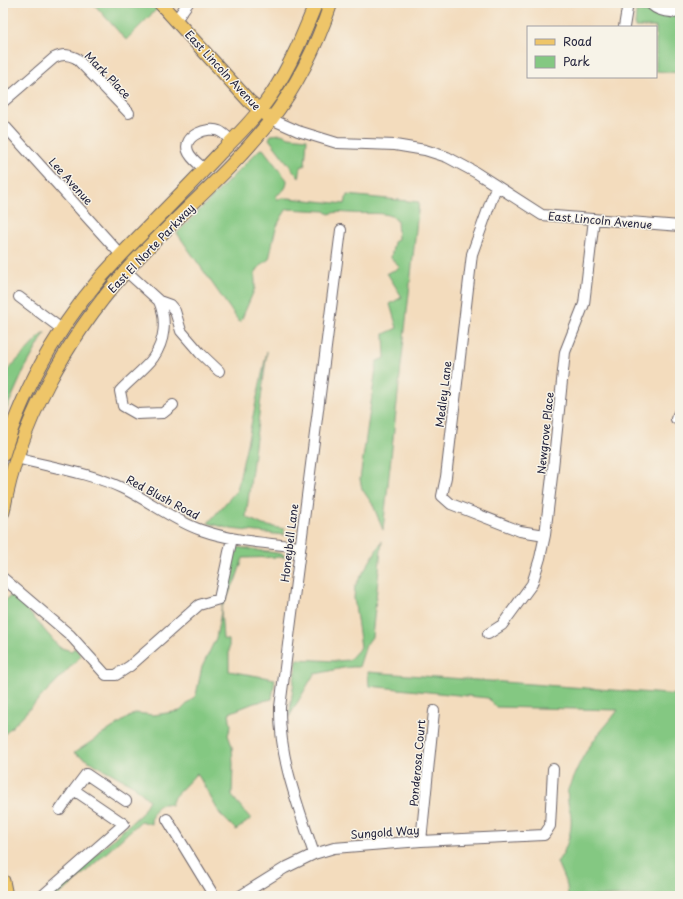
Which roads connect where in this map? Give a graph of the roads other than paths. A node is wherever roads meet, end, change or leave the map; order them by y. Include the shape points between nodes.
1 (160, 3) edge
2 (188, 3) edge
3 (316, 3) edge
4 (331, 3) edge
5 (628, 3) edge
6 (650, 3) edge
7 (680, 13) edge
8 (176, 20) junction
9 (624, 26) edge
10 (3, 102) edge
11 (259, 110) junction
12 (129, 113) dead end
13 (271, 119) junction
14 (3, 124) edge
15 (232, 141) junction
16 (205, 170) junction
17 (496, 187) junction
18 (594, 219) junction
19 (680, 226) edge
20 (341, 230) dead end
21 (121, 255) junction
22 (126, 271) junction
23 (18, 298) dead end
24 (159, 301) junction
25 (63, 330) junction
26 (219, 371) dead end
27 (173, 405) dead end
28 (3, 456) edge
29 (16, 458) junction
30 (3, 512) edge
31 (545, 535) junction
32 (232, 538) junction
33 (300, 547) junction
34 (3, 578) edge
35 (488, 634) dead end
36 (434, 711) dead end
37 (553, 769) dead end
38 (74, 790) junction
39 (126, 801) dead end
40 (60, 810) dead end
41 (167, 819) dead end
42 (421, 841) junction
43 (314, 854) junction
44 (3, 881) edge
45 (6, 896) edge
46 (42, 896) edge
47 (214, 896) edge
48 (240, 896) edge

1 - 8 main road, East Lincoln Avenue
2 - 8 street
3 - 11 main road, East El Norte Parkway via 284,73
4 - 13 main road, East El Norte Parkway via 303,70
5 - 9 street
6 - 7 street via 654,8
8 - 11 main road, East Lincoln Avenue
10 - 12 street, Mark Place via 62,54 76,58
11 - 13 main road, East Lincoln Avenue
11 - 15 main road, East El Norte Parkway
13 - 17 street, East Lincoln Avenue via 298,131 337,143 395,145 425,150 448,157
13 - 22 main road, East El Norte Parkway via 227,170
14 - 21 street, Lee Avenue
15 - 16 main road, East El Norte Parkway
15 - 16 street via 219,131 213,130 190,138 188,152
16 - 21 main road, East El Norte Parkway
17 - 18 street, East Lincoln Avenue via 542,215
17 - 31 street, Medley Lane via 472,254 442,496 451,504 520,531
18 - 19 street, East Lincoln Avenue
18 - 31 street, Newgrove Place via 584,304 565,352
20 - 33 street, Honeybell Lane
21 - 25 main road, East El Norte Parkway via 95,285
22 - 24 street
22 - 29 main road, East El Norte Parkway via 71,342 42,395
23 - 25 street
24 - 26 street via 170,304 181,331
24 - 27 street via 164,312 160,345 153,359 120,391 121,399 123,406 137,414 163,413
25 - 28 main road, East El Norte Parkway via 30,387
28 - 29 main road
29 - 30 main road, East El Norte Parkway
29 - 32 street, Red Blush Road via 92,477 123,488 175,519 200,530
31 - 35 street, Newgrove Place via 532,584 502,625
32 - 33 street, Red Blush Road
32 - 34 street via 219,599 199,605 130,666 116,675 106,675 70,635
33 - 43 street, Honeybell Lane via 279,730 284,760
36 - 42 street, Ponderosa Court
37 - 42 street, Sungold Way via 550,826 544,835
38 - 39 street via 86,774
38 - 40 street
38 - 46 street via 124,824
41 - 47 street
42 - 43 street, Sungold Way via 334,848
43 - 48 street, Sungold Way via 285,868
44 - 45 main road

